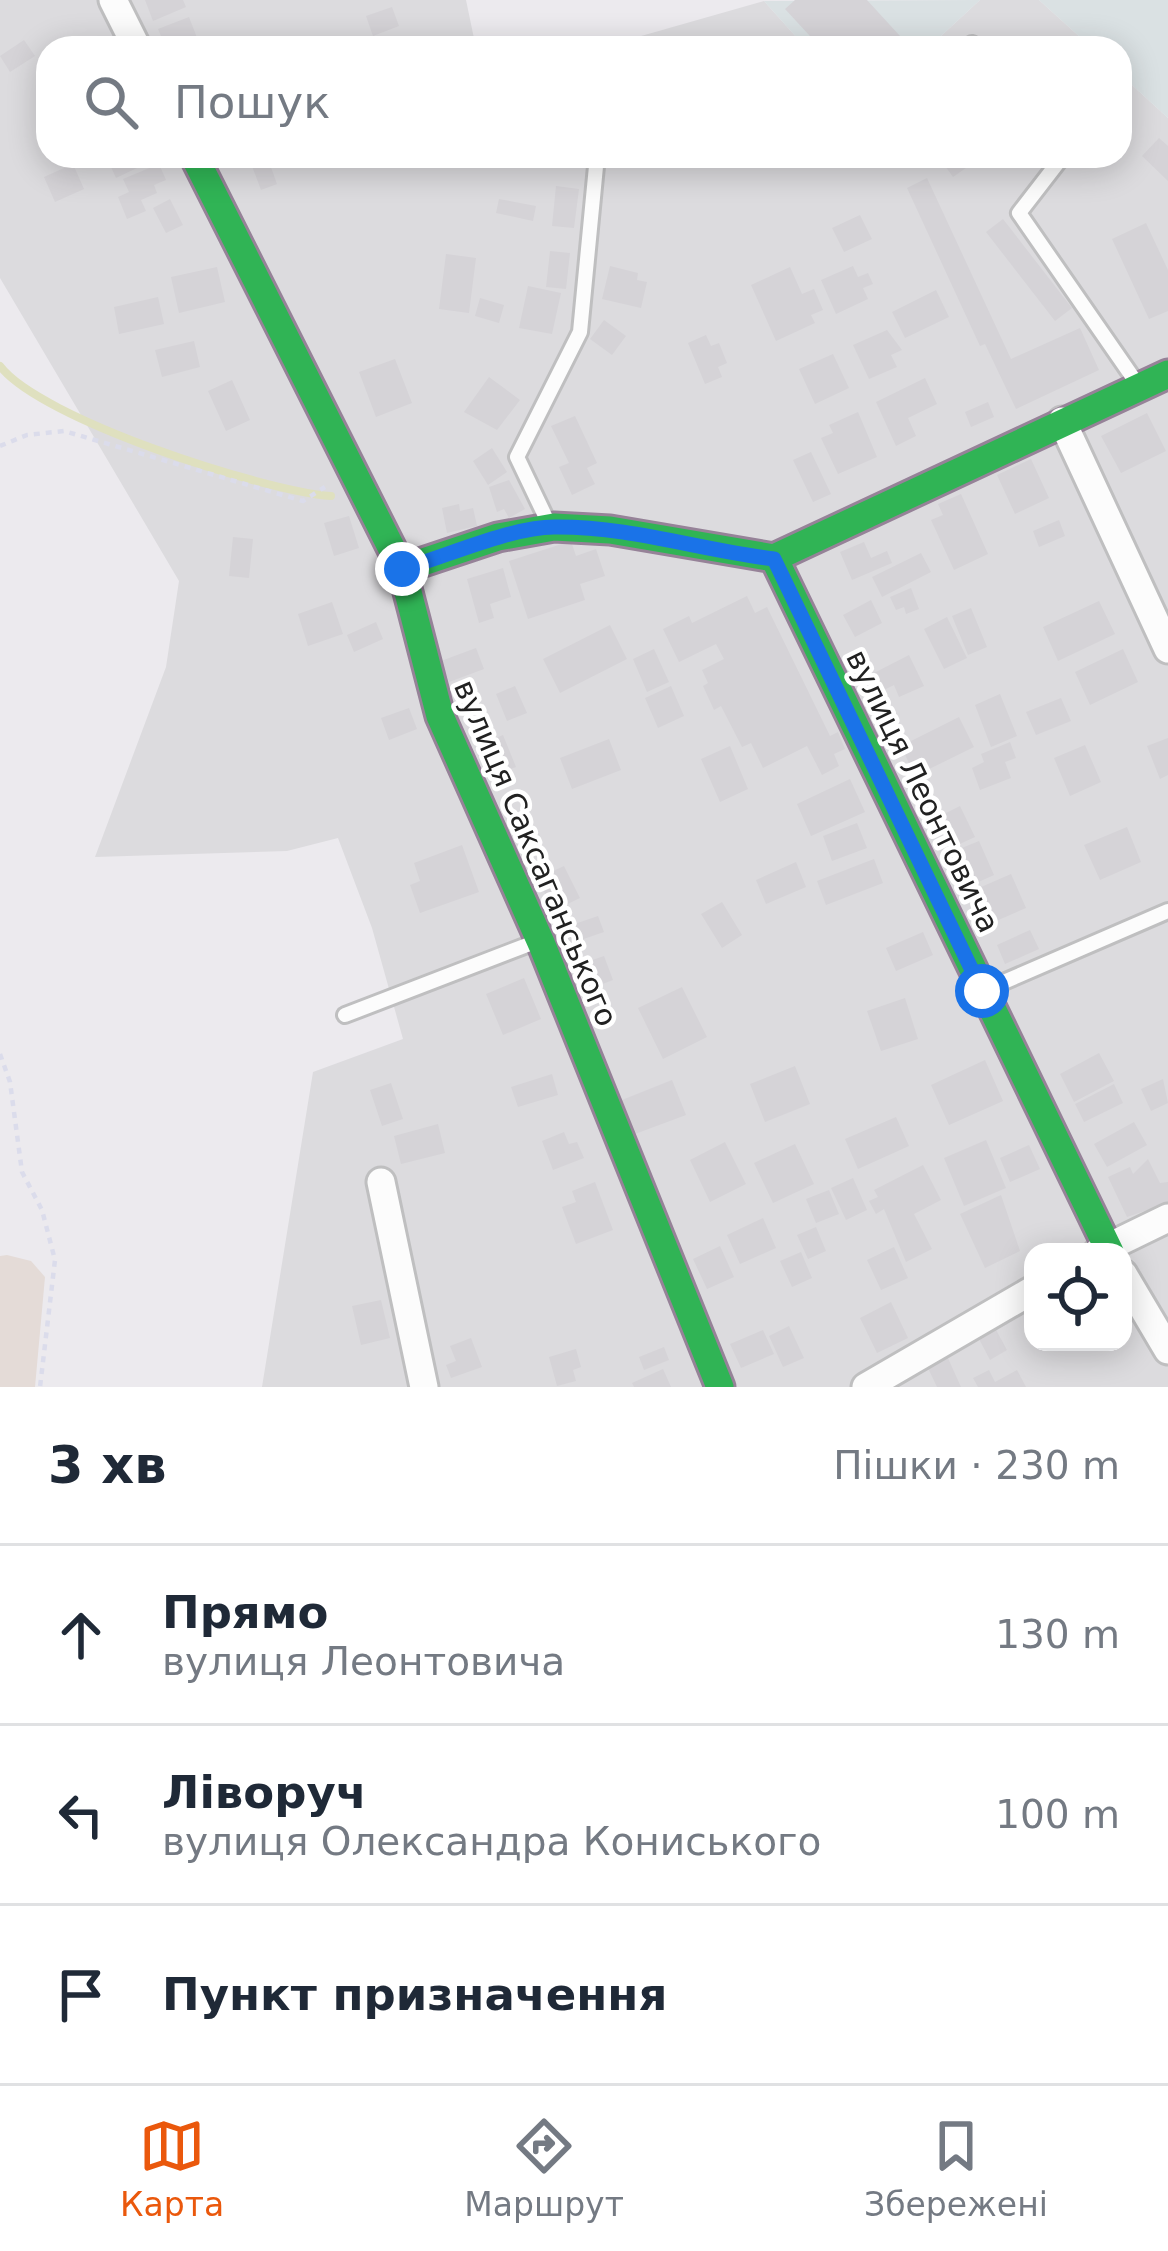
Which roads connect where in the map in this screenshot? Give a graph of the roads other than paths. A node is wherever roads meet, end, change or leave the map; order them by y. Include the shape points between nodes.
1 (112, 0) edge
2 (131, 36) edge
3 (200, 168) edge
4 (596, 168) edge
5 (1054, 168) edge
6 (1168, 374) edge
7 (1139, 387) junction
8 (1062, 421) junction
9 (550, 526) junction
10 (774, 559) junction
11 (402, 569) junction
12 (1168, 649) edge
13 (1168, 911) edge
14 (540, 940) junction
15 (982, 991) junction
16 (345, 1015) dead end
17 (381, 1182) dead end
18 (1168, 1218) edge
19 (1102, 1243) edge
20 (1119, 1243) edge
21 (1132, 1289) edge
22 (1024, 1295) edge
23 (1168, 1350) edge
24 (424, 1387) edge
25 (720, 1387) edge
26 (866, 1387) edge

1 - 2 street
3 - 11 street, вулиця Саксаганського
4 - 9 lane via 580,332 517,457
5 - 7 lane via 1019,213
6 - 7 street
7 - 8 street
8 - 10 street
8 - 12 street
9 - 10 street via 663,536
9 - 11 street
10 - 15 street, вулиця Леонтовича
11 - 14 street, вулиця Саксаганського via 410,626 452,754
13 - 15 lane
14 - 16 lane
14 - 25 street, вулиця Саксаганського
15 - 19 street, вулиця Леонтовича
17 - 24 street
18 - 20 street, вулиця Леонтовича
21 - 23 street
22 - 26 street

